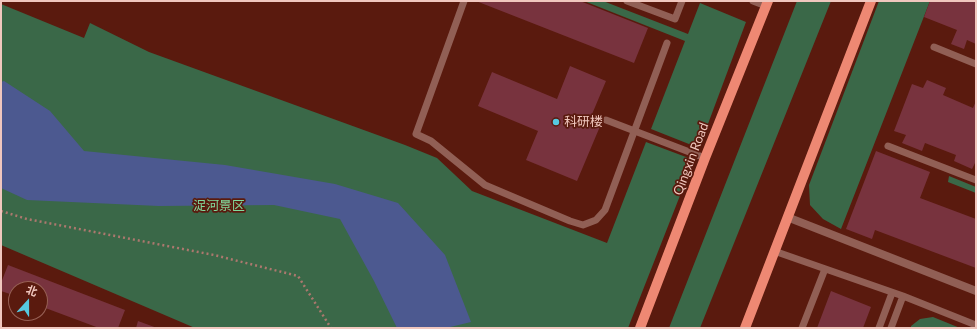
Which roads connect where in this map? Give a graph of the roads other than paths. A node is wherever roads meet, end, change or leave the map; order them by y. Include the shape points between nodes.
1 (464, 1) edge
2 (627, 1) edge
3 (682, 1) edge
4 (753, 1) edge
5 (871, 1) edge
6 (767, 4) edge
7 (667, 43) dead end
8 (934, 47) dead end
9 (976, 64) edge
10 (606, 120) dead end
11 (635, 130) junction
12 (888, 146) dead end
13 (705, 158) junction
14 (976, 180) edge
15 (787, 217) junction
16 (774, 251) junction
17 (825, 269) junction
18 (976, 291) edge
19 (892, 293) junction
20 (903, 296) junction
21 (976, 325) edge
22 (640, 328) edge
23 (744, 328) edge
24 (802, 328) edge
25 (879, 328) edge
26 (891, 328) edge

1 - 11 lane via 416,134 431,141 485,185 584,225 596,220 605,210
2 - 3 lane via 675,19
4 - 6 lane
5 - 15 main road
6 - 13 main road, Qingxin Road
7 - 11 lane
8 - 9 lane
10 - 11 lane
11 - 13 lane
12 - 14 lane
13 - 22 main road, Qingxin Road
15 - 16 main road
15 - 18 street
16 - 17 lane
16 - 23 main road
17 - 19 lane
17 - 24 lane
19 - 20 lane
19 - 25 lane
20 - 21 lane
20 - 26 lane

